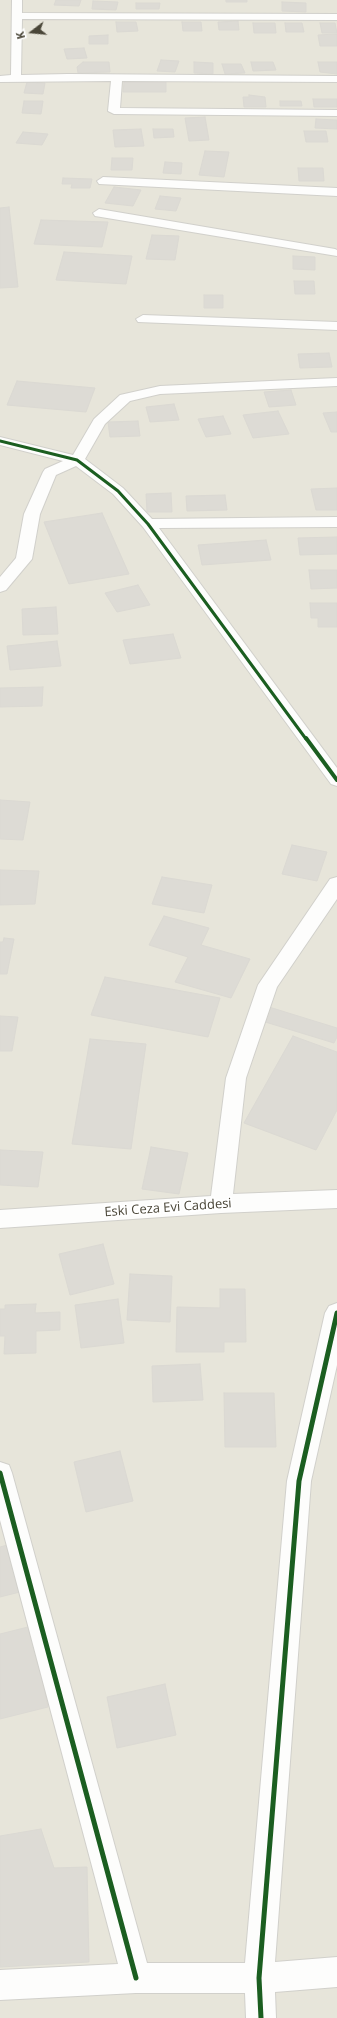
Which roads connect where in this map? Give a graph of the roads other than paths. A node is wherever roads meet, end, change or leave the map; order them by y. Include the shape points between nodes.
1 (17, 0) edge
2 (18, 16) junction
3 (337, 17) edge
4 (16, 78) junction
5 (0, 79) edge
6 (117, 79) junction
7 (337, 79) edge
8 (337, 113) edge
9 (103, 181) dead end
10 (337, 192) edge
11 (99, 213) dead end
12 (337, 238) edge
13 (336, 259) edge
14 (142, 319) dead end
15 (337, 326) edge
16 (337, 382) edge
17 (0, 441) edge
18 (77, 460) junction
19 (337, 522) edge
20 (148, 524) junction
21 (0, 587) edge
22 (337, 780) edge
23 (337, 884) edge
24 (337, 1200) edge
25 (221, 1204) junction
26 (0, 1219) edge
27 (337, 1313) edge
28 (332, 1359) edge
29 (0, 1473) edge
30 (337, 1972) edge
31 (136, 1978) junction
32 (259, 1978) junction
33 (0, 1985) edge
34 (261, 2018) edge

1 - 2 street
2 - 3 street
2 - 4 street
4 - 5 street
4 - 6 street
6 - 7 street
6 - 8 street via 114,111
9 - 10 street
11 - 13 street
12 - 13 street
14 - 15 street
16 - 18 street via 160,390 124,398 99,422
17 - 18 street
18 - 20 street via 118,491
18 - 21 street via 50,472 32,514 24,559
19 - 20 street
20 - 22 street
23 - 25 street via 268,985 236,1078
24 - 25 street, Eski Ceza Evi Caddesi
25 - 26 street, Eski Ceza Evi Caddesi
27 - 28 street
28 - 32 street via 299,1481
29 - 31 street
30 - 32 street
31 - 32 street
31 - 33 street
32 - 34 street

